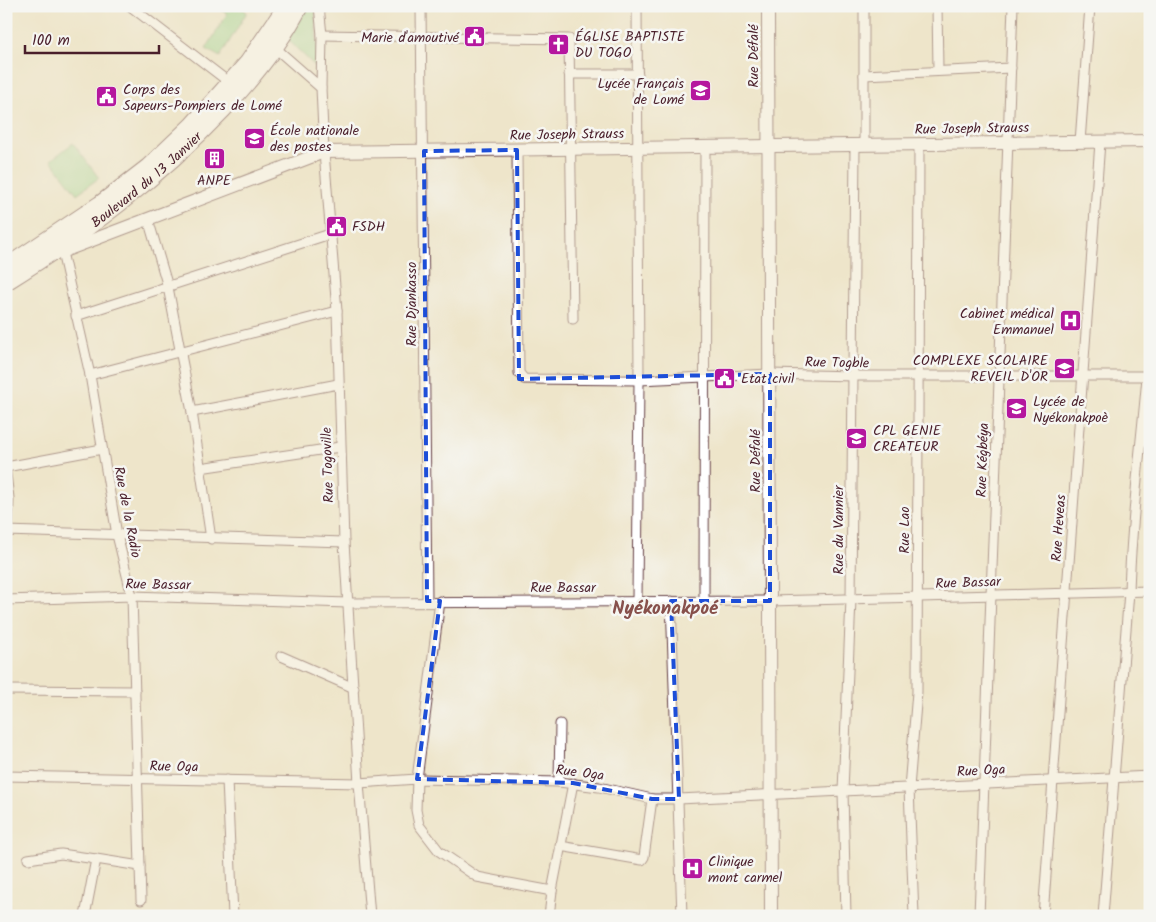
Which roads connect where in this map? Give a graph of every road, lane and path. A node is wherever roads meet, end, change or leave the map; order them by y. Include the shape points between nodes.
1 (130, 6) edge
2 (286, 6) edge
3 (300, 6) edge
4 (319, 6) edge
5 (421, 6) edge
6 (637, 6) edge
7 (768, 6) edge
8 (864, 6) edge
9 (938, 6) edge
10 (1013, 6) edge
11 (1090, 6) edge
12 (322, 35) junction
13 (422, 36) junction
14 (270, 42) junction
15 (1011, 68) junction
16 (938, 70) junction
17 (569, 74) junction
18 (638, 74) junction
19 (864, 76) junction
20 (230, 83) junction
21 (321, 88) junction
22 (1150, 141) edge
23 (1080, 142) junction
24 (1100, 142) junction
25 (1007, 143) junction
26 (919, 144) junction
27 (860, 145) junction
28 (769, 146) junction
29 (705, 147) junction
30 (636, 148) junction
31 (570, 149) junction
32 (516, 150) junction
33 (424, 151) junction
34 (324, 152) junction
35 (148, 219) junction
36 (330, 234) junction
37 (62, 252) junction
38 (45, 258) junction
39 (6, 268) edge
40 (6, 282) edge
41 (168, 287) junction
42 (337, 311) junction
43 (76, 316) junction
44 (573, 319) dead end
45 (181, 352) junction
46 (770, 374) junction
47 (90, 375) junction
48 (853, 376) junction
49 (919, 376) junction
50 (704, 377) junction
51 (999, 377) junction
52 (1082, 377) junction
53 (1148, 377) edge
54 (639, 380) junction
55 (338, 384) junction
56 (192, 412) junction
57 (102, 448) junction
58 (340, 448) junction
59 (6, 467) edge
60 (200, 468) junction
61 (6, 474) edge
62 (7, 531) edge
63 (117, 535) junction
64 (211, 539) junction
65 (344, 542) junction
66 (1150, 590) edge
67 (1129, 592) junction
68 (1067, 593) junction
69 (991, 595) junction
70 (132, 596) junction
71 (918, 597) junction
72 (852, 599) junction
73 (6, 600) edge
74 (427, 601) junction
75 (440, 601) junction
76 (637, 601) junction
77 (671, 601) junction
78 (704, 601) junction
79 (770, 601) junction
80 (348, 603) junction
81 (281, 656) dead end
82 (354, 688) junction
83 (6, 690) edge
84 (135, 691) junction
85 (560, 724) dead end
86 (6, 776) edge
87 (1150, 776) edge
88 (1114, 777) junction
89 (138, 779) junction
90 (227, 780) junction
91 (417, 780) junction
92 (1053, 780) junction
93 (559, 782) junction
94 (984, 782) junction
95 (359, 783) junction
96 (573, 783) junction
97 (909, 788) junction
98 (843, 791) junction
99 (770, 793) junction
100 (652, 798) junction
101 (679, 799) junction
102 (560, 846) junction
103 (28, 859) dead end
104 (95, 864) junction
105 (140, 866) junction
106 (552, 891) junction
107 (140, 900) dead end
108 (85, 916) edge
109 (233, 916) edge
110 (370, 916) edge
111 (549, 916) edge
112 (682, 916) edge
113 (771, 916) edge
114 (846, 916) edge
115 (914, 916) edge
116 (979, 916) edge
117 (1043, 916) edge
118 (1103, 916) edge

1 - 20 street
2 - 14 highway, Boulevard du 13 Janvier
3 - 14 highway, Boulevard du 13 Janvier
4 - 12 street, Rue Togoville
5 - 13 street, Rue Djankasso
6 - 18 street
7 - 28 street, Rue Défalé
8 - 19 street, Rue du Vannier
9 - 16 street
10 - 15 street, Rue Kégbéya
11 - 23 street
12 - 13 street
12 - 21 street, Rue Togoville
13 - 17 street via 569,39
13 - 33 street, Rue Djankasso
14 - 20 highway, Boulevard du 13 Janvier
14 - 21 street
14 - 38 highway, Boulevard du 13 Janvier via 241,91 155,176
15 - 16 street
15 - 25 street, Rue Kégbéya
16 - 19 street
17 - 18 street
17 - 31 street
18 - 30 street
19 - 27 street, Rue du Vannier
20 - 39 highway, Boulevard du 13 Janvier via 142,172
21 - 34 street, Rue Togoville
22 - 24 street, Rue Joseph Strauss
23 - 24 street, Rue Joseph Strauss
23 - 25 street, Rue Joseph Strauss
24 - 52 street, Rue Heveas
25 - 26 street, Rue Joseph Strauss
25 - 51 street, Rue Kégbéya
26 - 27 street, Rue Joseph Strauss
26 - 49 street, Rue Lao
27 - 28 street, Rue Joseph Strauss
27 - 48 street, Rue du Vannier
28 - 29 street, Rue Joseph Strauss
28 - 46 street, Rue Défalé
29 - 30 street, Rue Joseph Strauss
29 - 50 street
30 - 31 street, Rue Joseph Strauss
30 - 54 street
31 - 32 street, Rue Joseph Strauss
31 - 44 street
32 - 33 street, Rue Joseph Strauss
32 - 54 street, Rue Togble via 519,372 524,379
33 - 34 street, Rue Joseph Strauss
33 - 74 street, Rue Djankasso
34 - 35 street, Rue Joseph Strauss
34 - 36 street, Rue Togoville
35 - 37 street, Rue Joseph Strauss
35 - 41 street
36 - 41 street
36 - 42 street, Rue Togoville
37 - 38 street, Rue Joseph Strauss
37 - 43 street, Rue de la Radio
38 - 39 street, Rue Joseph Strauss
38 - 40 highway, Boulevard du 13 Janvier
41 - 43 street
41 - 45 street
42 - 45 street
42 - 55 street, Rue Togoville
43 - 47 street, Rue de la Radio
45 - 47 street
45 - 56 street
46 - 48 street, Rue Togble
46 - 50 street, Rue Togble
46 - 79 street, Rue Défalé
47 - 57 street, Rue de la Radio
48 - 49 street, Rue Togble
48 - 72 street, Rue du Vannier
49 - 51 street, Rue Togble
49 - 71 street, Rue Lao
50 - 54 street, Rue Togble
50 - 78 street
51 - 52 street, Rue Togble
51 - 69 street, Rue Kégbéya
52 - 53 street, Rue Togble
52 - 68 street, Rue Heveas
53 - 67 street via 1131,538
54 - 76 street
55 - 56 street
55 - 58 street, Rue Togoville
56 - 60 street
57 - 59 street
57 - 63 street, Rue de la Radio
58 - 60 street
58 - 65 street, Rue Togoville
60 - 64 street
61 - 62 street via 9,498
62 - 63 street
63 - 64 street
63 - 70 street, Rue de la Radio
64 - 65 street
65 - 80 street, Rue Togoville
66 - 67 street, Rue Bassar
67 - 68 street, Rue Bassar
67 - 88 street
68 - 69 street, Rue Bassar
68 - 92 street, Rue Heveas
69 - 71 street, Rue Bassar
69 - 94 street, Rue Kégbéya
70 - 73 street, Rue Bassar
70 - 80 street, Rue Bassar
70 - 84 street, Rue de la Radio
71 - 72 street, Rue Bassar
71 - 97 street, Rue Lao via 917,692
72 - 79 street, Rue Bassar
72 - 98 street, Rue du Vannier
74 - 75 street, Rue Bassar
74 - 80 street, Rue Bassar
75 - 76 street, Rue Bassar
75 - 91 street
76 - 77 street, Rue Bassar
77 - 78 street, Rue Bassar
77 - 101 street
78 - 79 street, Rue Bassar
79 - 99 street, Rue Défalé
80 - 82 street, Rue Togoville
81 - 82 street
82 - 95 street, Rue Togoville
83 - 84 street
84 - 89 street, Rue de la Radio
85 - 93 street
86 - 89 street, Rue Oga
87 - 88 street, Rue Oga
88 - 92 street, Rue Oga
88 - 118 street
89 - 90 street, Rue Oga
89 - 105 street, Rue de la Radio
90 - 95 street, Rue Oga
90 - 109 street
91 - 93 street, Rue Oga
91 - 95 street, Rue Oga
91 - 106 street via 419,825 439,852 477,877
92 - 94 street, Rue Oga
92 - 117 street, Rue Heveas
93 - 96 street, Rue Oga
94 - 97 street, Rue Oga
94 - 116 street, Rue Kégbéya
95 - 110 street, Rue Togoville
96 - 100 street, Rue Oga
96 - 102 street
97 - 98 street, Rue Oga
97 - 115 street, Rue Lao
98 - 99 street, Rue Oga
98 - 114 street, Rue du Vannier
99 - 101 street, Rue Oga
99 - 113 street, Rue Défalé
100 - 101 street, Rue Oga
100 - 102 street via 642,860
101 - 112 street
102 - 106 street
103 - 104 street via 62,854
104 - 105 street
104 - 108 street
105 - 107 street, Rue de la Radio
106 - 111 street

